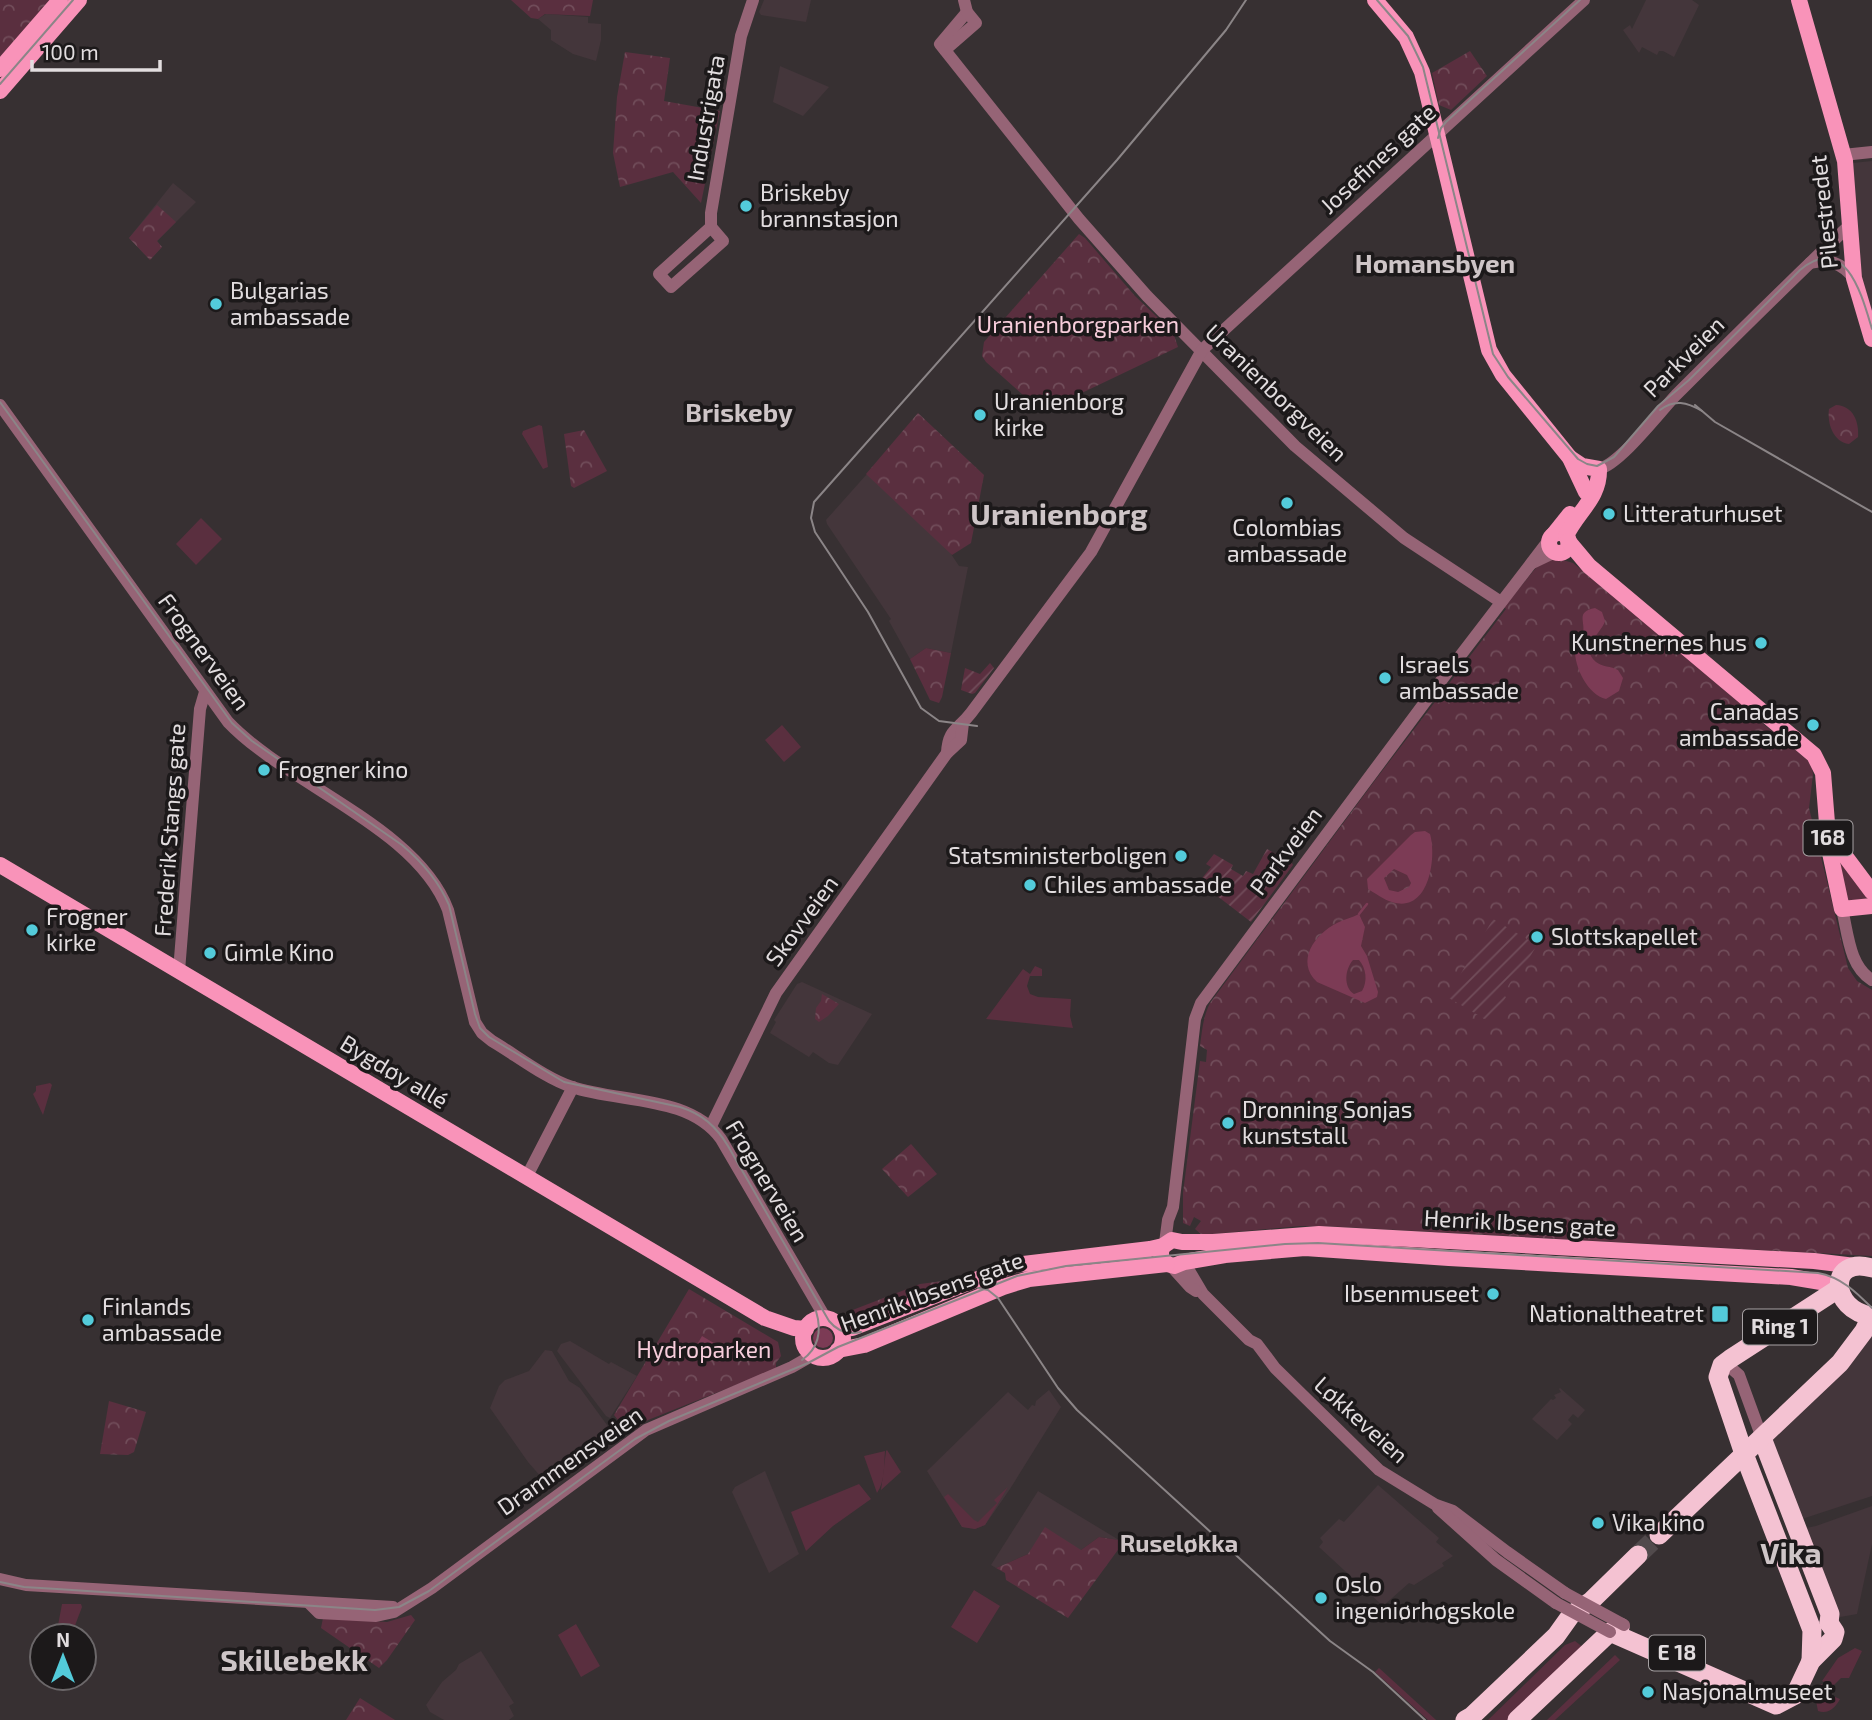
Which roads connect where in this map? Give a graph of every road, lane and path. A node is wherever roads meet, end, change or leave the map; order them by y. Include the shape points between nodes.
1 (60, 0) edge
2 (79, 0) edge
3 (753, 0) edge
4 (1375, 0) edge
5 (1584, 0) edge
6 (1799, 0) edge
7 (965, 6) edge
8 (945, 50) junction
9 (0, 69) edge
10 (0, 91) edge
11 (1437, 133) junction
12 (1872, 152) edge
13 (1843, 155) junction
14 (1850, 225) junction
15 (711, 227) junction
16 (1810, 264) junction
17 (1854, 278) junction
18 (1872, 339) edge
19 (1202, 350) junction
20 (0, 405) edge
21 (1570, 458) junction
22 (1594, 482) junction
23 (1559, 543) junction
24 (1501, 602) junction
25 (205, 692) junction
26 (963, 723) joint
27 (1829, 848) junction
28 (0, 865) edge
29 (1872, 892) edge
30 (1872, 906) edge
31 (1842, 909) junction
32 (180, 971) junction
33 (1872, 980) edge
34 (573, 1087) junction
35 (711, 1126) junction
36 (527, 1176) junction
37 (1172, 1243) junction
38 (1174, 1264) junction
39 (1867, 1267) edge
40 (1838, 1289) junction
41 (1872, 1316) edge
42 (814, 1329) junction
43 (841, 1329) junction
44 (838, 1350) junction
45 (1722, 1365) junction
46 (1762, 1438) junction
47 (1744, 1454) junction
48 (1659, 1535) tunnel mouth
49 (1638, 1555) tunnel mouth
50 (1501, 1556) junction
51 (0, 1579) edge
52 (1619, 1632) junction
53 (1821, 1634) junction
54 (1529, 1717) edge
55 (1470, 1719) edge

1 - 9 main road
2 - 10 main road
3 - 15 street, Industrigata via 741,36
4 - 11 main road via 1409,42
5 - 11 street, Josefines gate
6 - 13 main road, Pilestredet
7 - 8 street via 940,44
7 - 8 street via 976,23
8 - 19 street, Uranienborgveien via 1084,224
11 - 19 street, Josefines gate
11 - 21 main road via 1492,358
12 - 13 street
13 - 14 main road, Pilestredet
14 - 16 street, Parkveien
14 - 17 main road, Pilestredet
15 - 15 street via 723,241 671,287 659,274
16 - 17 street via 1834,262
16 - 22 street, Parkveien
17 - 18 main road, Pilestredet
19 - 24 street, Uranienborgveien via 1295,446 1391,529
19 - 26 street, Josefines gate via 1091,552
20 - 25 street, Frognerveien
21 - 22 main road
21 - 22 main road
22 - 23 main road, Parkveien via 1595,495
23 - 24 street, Parkveien via 1532,563
23 - 27 main road, 168 via 1814,755 1823,773
24 - 37 street, Parkveien via 1201,1003 1194,1031
25 - 32 street, Frederik Stangs gate
25 - 34 street, Frognerveien via 240,735 410,855 448,910 477,1026 492,1041
26 - 35 street, Skovveien via 949,735 947,753 776,993
27 - 29 main road, 168 via 1842,852
27 - 31 main road, 168
28 - 32 main road, Bygdøy allé
30 - 31 main road
31 - 33 street via 1857,966
32 - 36 main road, Bygdøy allé
34 - 35 street, Frognerveien via 680,1110
34 - 36 street
35 - 42 street, Frognerveien
36 - 42 main road, Bygdøy allé via 765,1318
37 - 38 main road via 1161,1256
37 - 38 main road via 1187,1252
37 - 39 main road, Henrik Ibsens gate via 1330,1234
37 - 43 main road, Henrik Ibsens gate via 1014,1265
38 - 40 main road, Henrik Ibsens gate via 1313,1248 1791,1276
38 - 44 main road, Henrik Ibsens gate via 1029,1279 864,1345
38 - 50 street, Løkkeveien via 1253,1349 1369,1461
39 - 40 highway, Ring 1 via 1843,1273
40 - 41 highway, Ring 1 via 1847,1306
40 - 45 highway, Ring 1
41 - 46 highway, Ring 1 via 1840,1363
42 - 43 main road via 834,1321
42 - 44 main road, Henrik Ibsens gate via 828,1357
42 - 51 street, Drammensveien via 792,1367 646,1430 401,1607 26,1586
43 - 44 main road
45 - 46 street via 1739,1374
45 - 47 highway, Ring 1 via 1719,1383
46 - 47 highway, Ring 1
46 - 53 highway via 1830,1615
47 - 48 highway, Ring 1
47 - 53 highway
49 - 55 highway via 1591,1601 1576,1624 1556,1636
50 - 52 street, bridge via 1565,1592
50 - 52 street, bridge via 1556,1603
52 - 53 highway, E 18 via 1784,1702 1795,1695
52 - 54 highway

